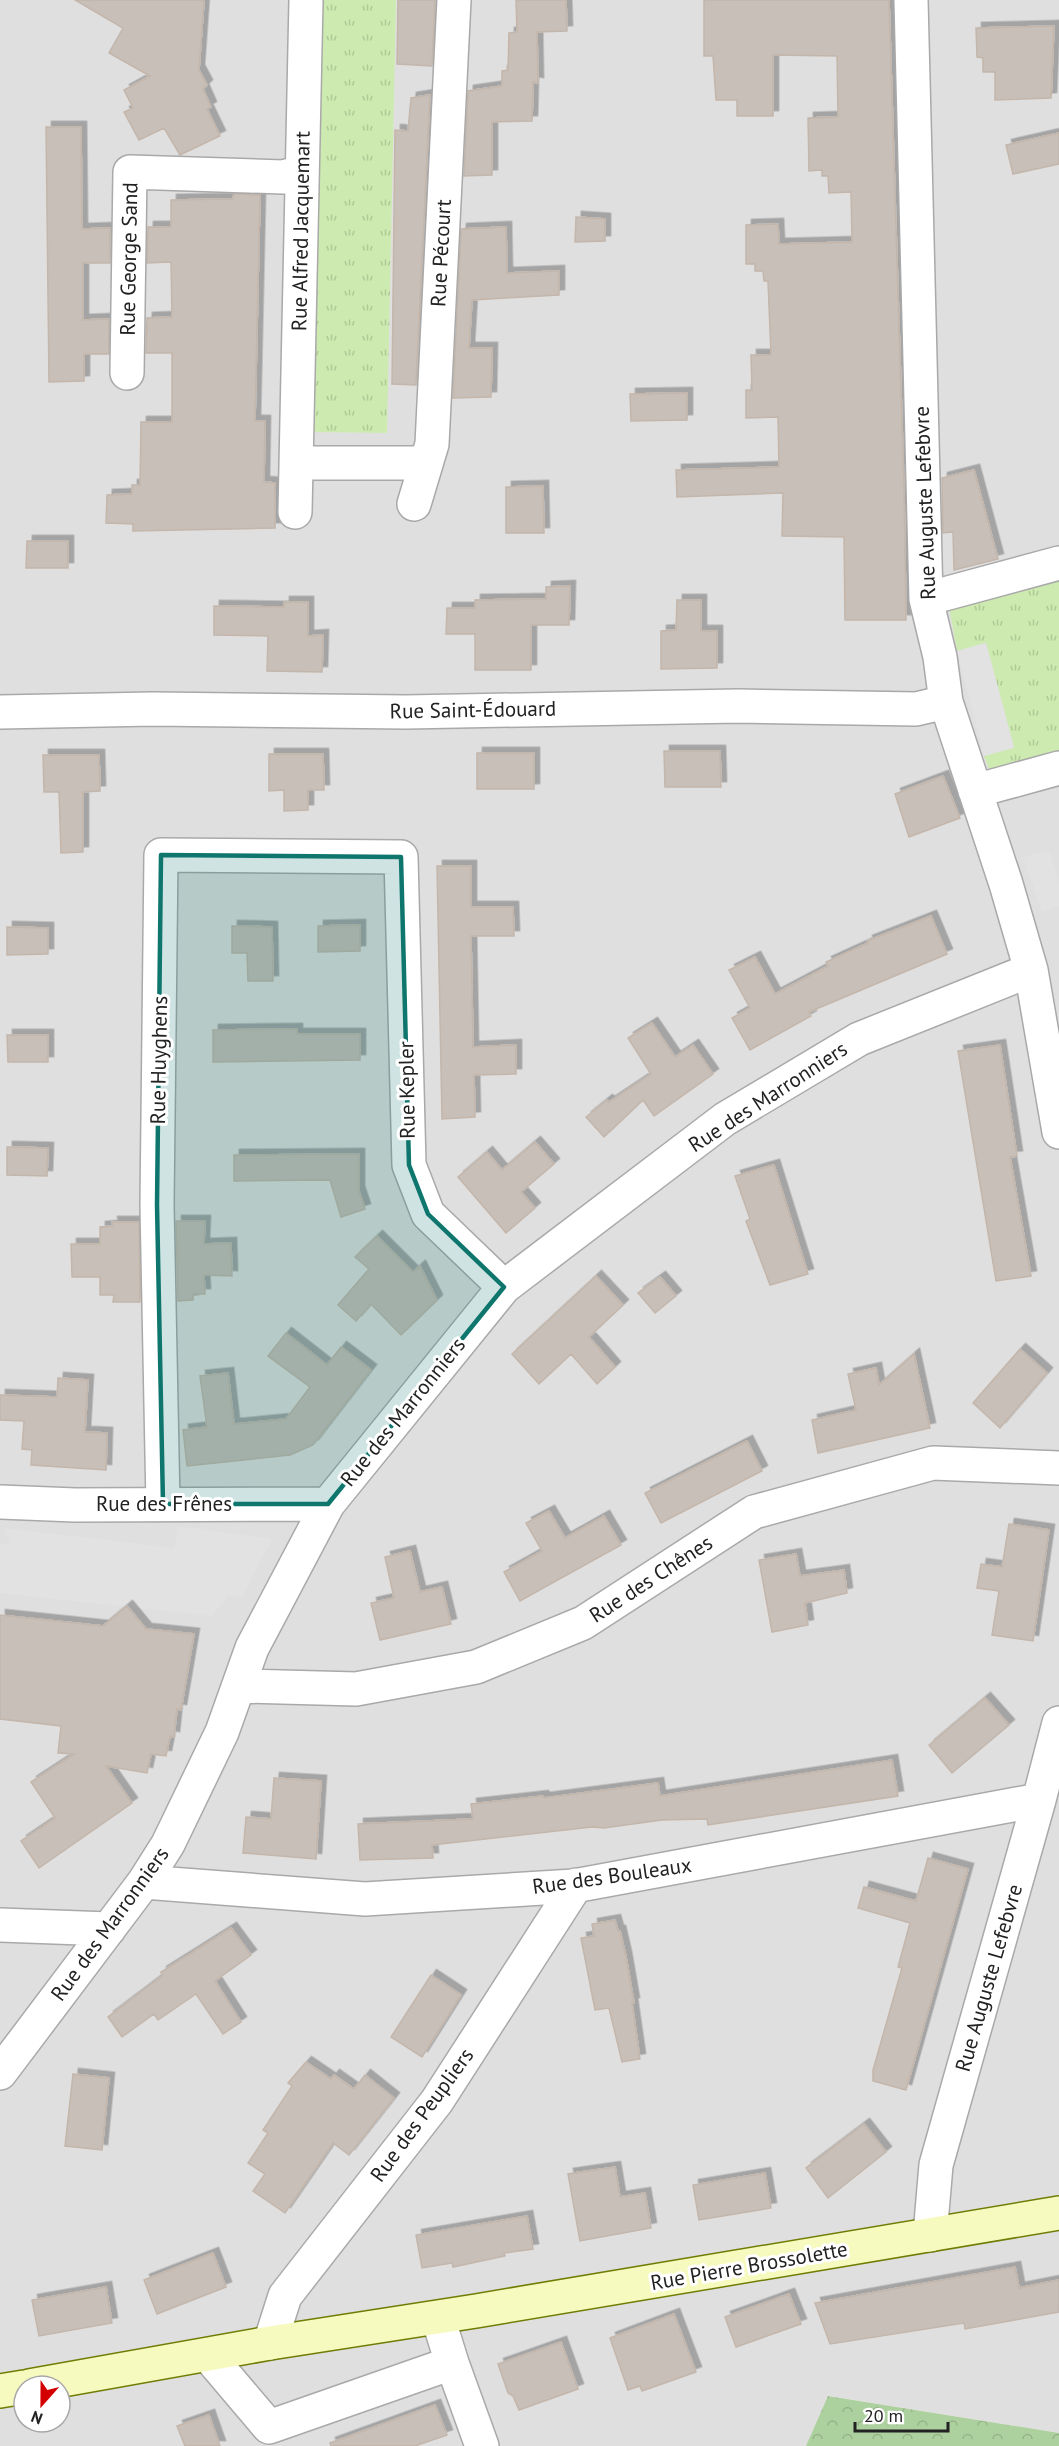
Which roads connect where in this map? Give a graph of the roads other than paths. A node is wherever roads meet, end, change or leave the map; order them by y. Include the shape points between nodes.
1 (306, 0) edge
2 (454, 0) edge
3 (911, 0) edge
4 (302, 172) junction
5 (127, 373) dead end
6 (296, 463) junction
7 (426, 463) junction
8 (414, 504) dead end
9 (295, 512) dead end
10 (1059, 563) edge
11 (926, 599) junction
12 (946, 702) junction
13 (0, 712) edge
14 (1059, 768) edge
15 (975, 791) junction
16 (401, 857) joint
17 (1031, 969) junction
18 (1059, 1132) edge
19 (504, 1287) junction
20 (1059, 1468) edge
21 (0, 1502) edge
22 (163, 1504) junction
23 (328, 1504) junction
24 (240, 1686) junction
25 (1059, 1723) edge
26 (1040, 1800) junction
27 (144, 1882) junction
28 (576, 1885) junction
29 (0, 1925) edge
30 (109, 1929) junction
31 (0, 2073) edge
32 (1059, 2213) edge
33 (930, 2235) junction
34 (438, 2318) junction
35 (270, 2343) junction
36 (208, 2355) junction
37 (452, 2363) junction
38 (72, 2379) edge
39 (482, 2446) edge

1 - 4 street, Rue Alfred Jacquemart
2 - 7 street, Rue Pécourt via 432,444
3 - 11 street, Rue Auguste Lefebvre
4 - 5 street, Rue George Sand via 283,177 130,172
4 - 6 street, Rue Alfred Jacquemart
6 - 7 street
6 - 9 street, Rue Alfred Jacquemart
7 - 8 street, Rue Pécourt
10 - 11 street
11 - 12 street, Rue Auguste Lefebvre
12 - 13 street, Rue Saint-Édouard via 916,709 738,706 399,712
12 - 15 street, Rue Auguste Lefebvre
14 - 15 street
15 - 17 street, Rue Auguste Lefebvre
16 - 19 street, Rue Kepler via 409,1165 428,1214
16 - 22 street, Rue Huyghens via 160,855 157,1205
17 - 18 street, Rue Auguste Lefebvre
17 - 19 street, Rue des Marronniers via 859,1039 725,1119
19 - 23 street, Rue des Marronniers
20 - 24 street, Rue des Chênes via 933,1463 754,1512 583,1623 477,1667 356,1689
21 - 22 street, Rue des Frênes
22 - 23 street, Rue des Frênes
23 - 24 street, Rue des Marronniers via 252,1648
24 - 27 street, Rue des Marronniers via 168,1844
25 - 26 street, Rue Auguste Lefebvre
26 - 28 street, Rue des Bouleaux
26 - 33 street, Rue Auguste Lefebvre via 936,2165
27 - 28 street, Rue des Bouleaux via 365,1899
27 - 30 street, Rue des Marronniers
28 - 35 street, Rue des Peupliers via 436,2101 285,2296
29 - 30 street
30 - 31 street, Rue des Marronniers
32 - 33 street, Rue Pierre Brossolette
33 - 34 street, Rue Pierre Brossolette
34 - 35 street, Rue Pierre Brossolette
34 - 37 street
35 - 36 street, Rue Pierre Brossolette
36 - 37 street via 269,2427
36 - 38 street, Rue Pierre Brossolette
37 - 39 street

